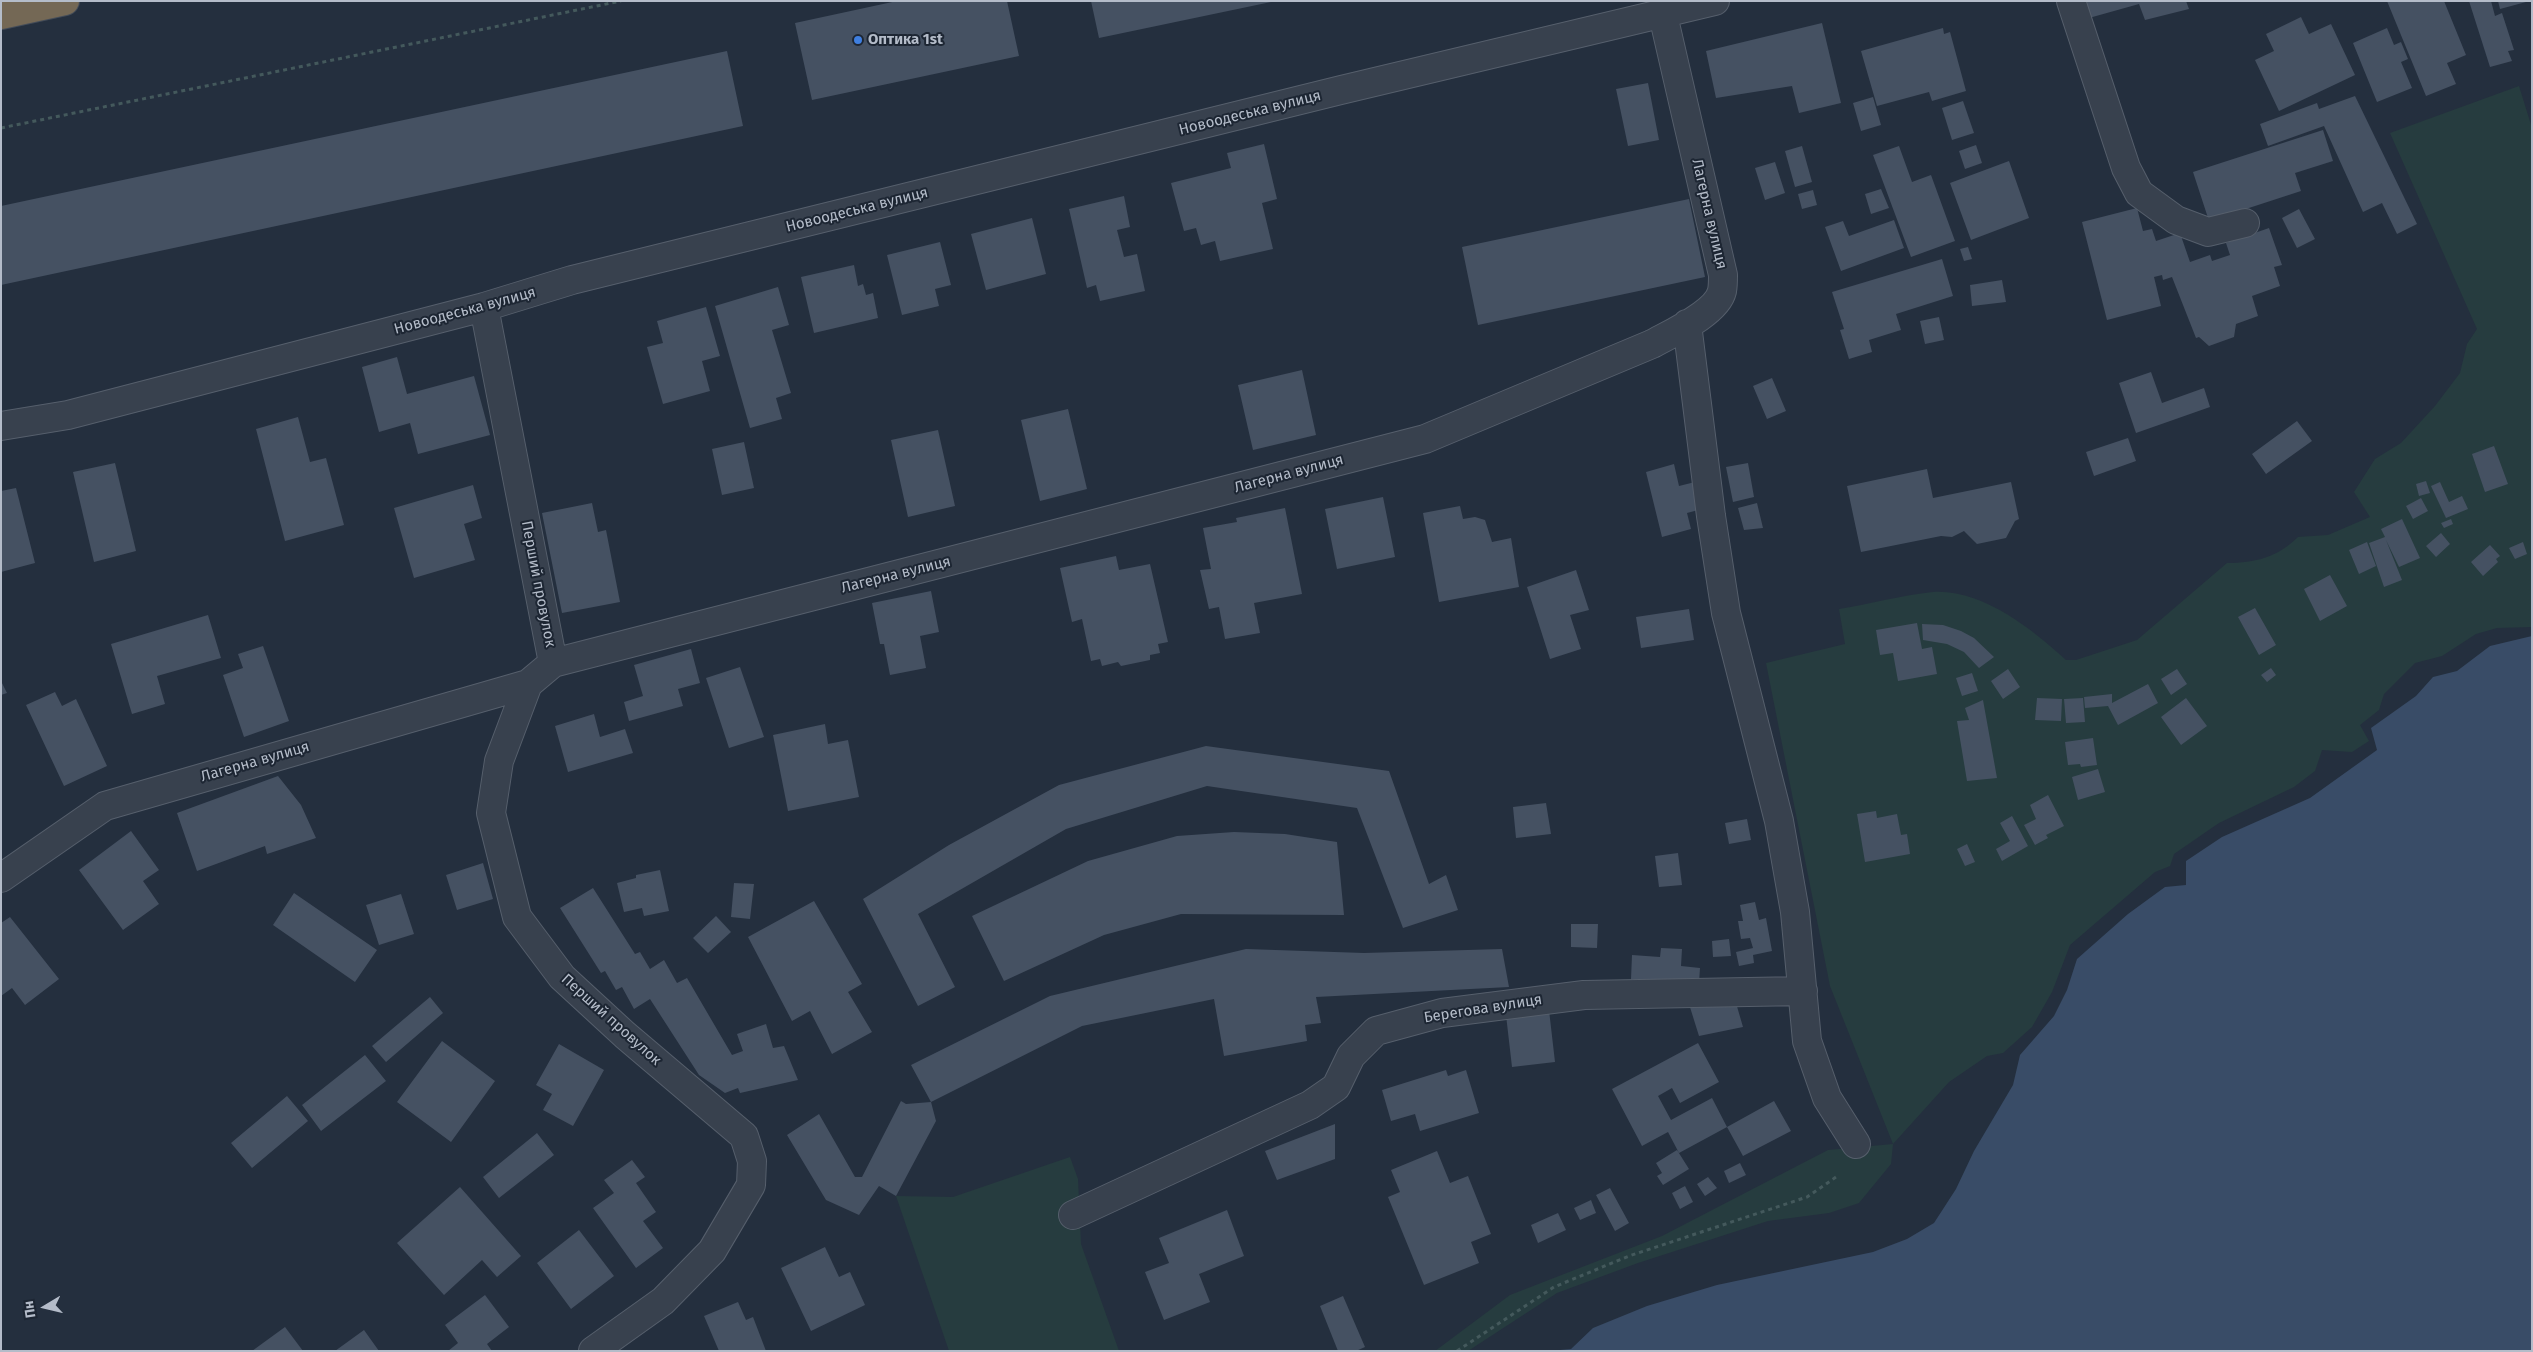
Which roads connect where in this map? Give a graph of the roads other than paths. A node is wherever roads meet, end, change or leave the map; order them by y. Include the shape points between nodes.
1 (65, 1) edge
2 (1715, 1) edge
3 (2071, 1) edge
4 (1, 15) edge
5 (1663, 15) junction
6 (2245, 223) dead end
7 (484, 307) junction
8 (1687, 324) junction
9 (1, 426) edge
10 (553, 662) junction
11 (528, 684) junction
12 (1, 878) edge
13 (1803, 991) junction
14 (1856, 1144) road end
15 (1074, 1215) dead end
16 (593, 1351) edge

1 - 4 highway
2 - 5 street, Новоодеська вулиця
3 - 6 street via 2126,168 2139,193 2176,220 2208,232
5 - 7 street, Новоодеська вулиця via 1341,90 611,270
5 - 8 street, Лагерна вулиця via 1723,275 1722,292 1712,308
7 - 9 street, Новоодеська вулиця via 68,415
7 - 10 street, Перший провулок
8 - 10 street, Лагерна вулиця via 1652,344 1425,439
8 - 13 street via 1726,613 1779,821 1795,912
10 - 11 street, Перший провулок
11 - 12 street, Лагерна вулиця via 105,806
11 - 16 street, Перший провулок via 499,761 491,813 518,917 562,977 744,1136 752,1161 752,1184 712,1251 663,1301
13 - 14 street via 1807,1041 1827,1098
13 - 15 street, Берегова вулиця via 1584,995 1442,1013 1376,1031 1351,1056 1336,1087 1310,1105

